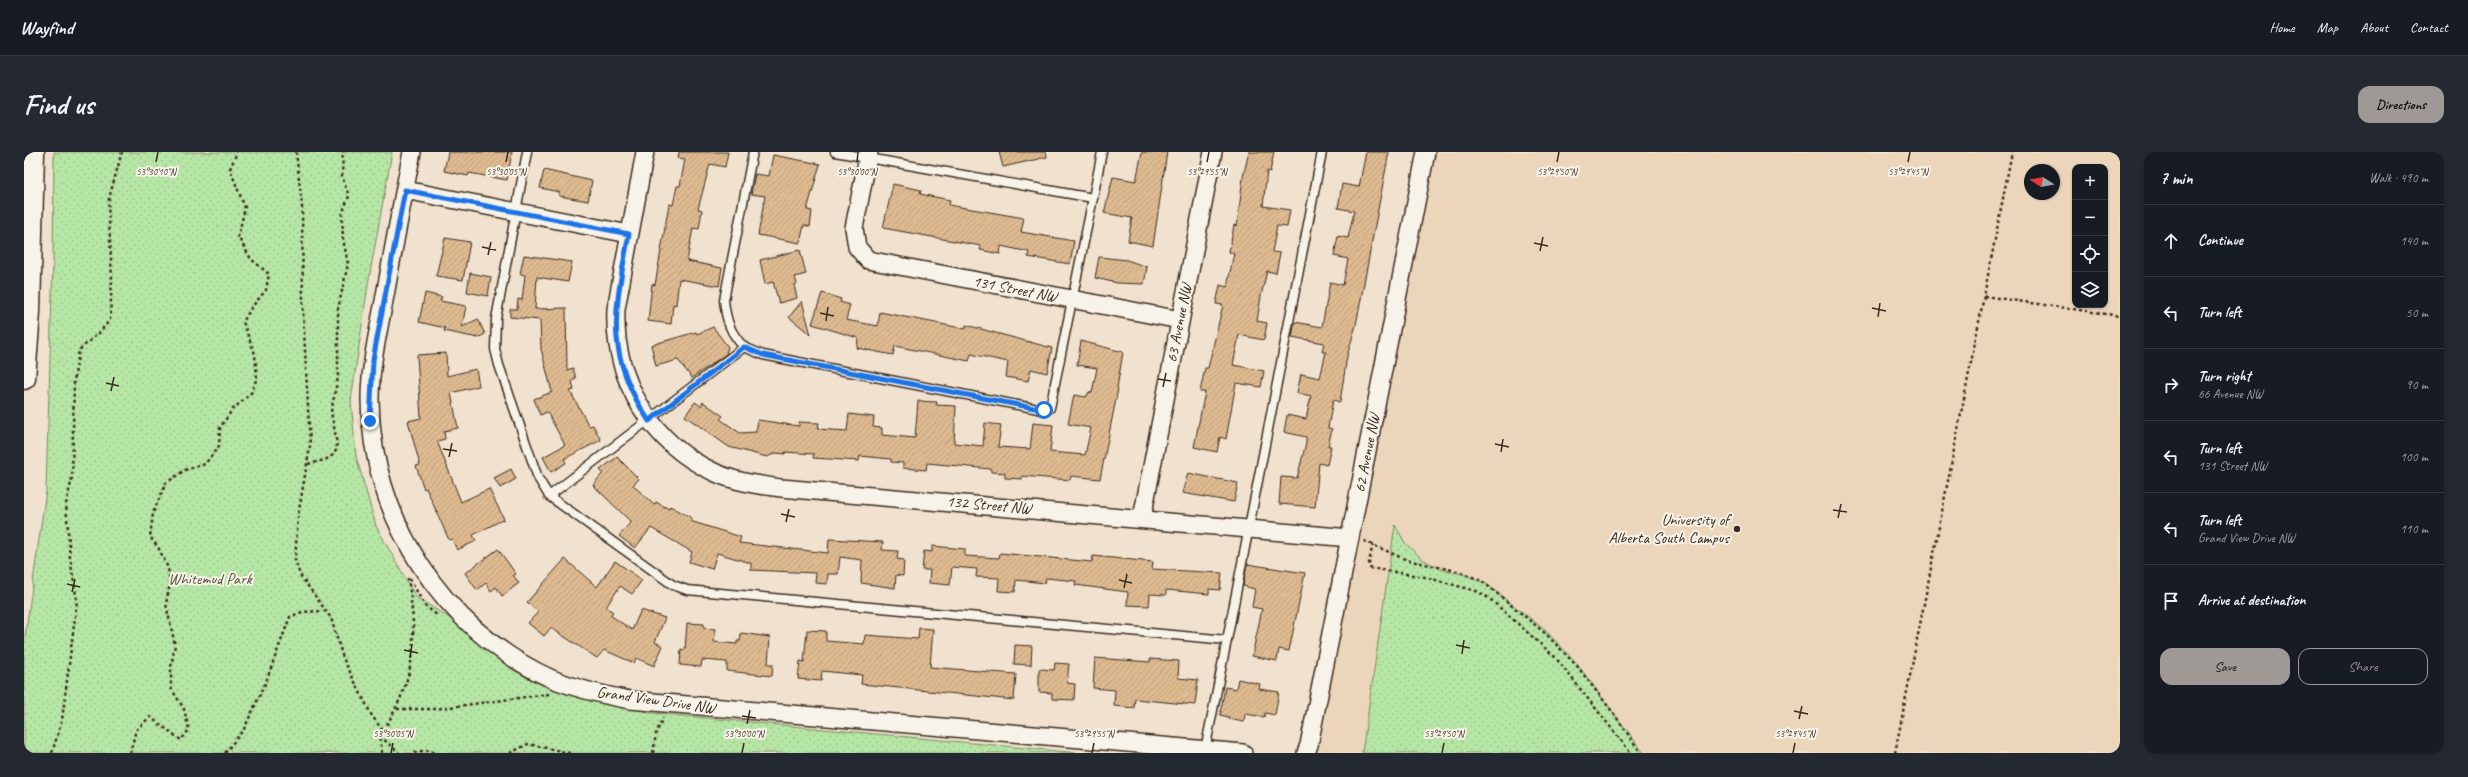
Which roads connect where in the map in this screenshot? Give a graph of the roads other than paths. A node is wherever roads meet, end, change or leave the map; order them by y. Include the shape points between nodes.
1 (33, 152) edge
2 (412, 152) edge
3 (527, 152) edge
4 (645, 152) edge
5 (753, 152) edge
6 (835, 152) edge
7 (1102, 152) edge
8 (1213, 152) edge
9 (1322, 152) edge
10 (1426, 152) edge
11 (869, 155) edge
12 (405, 190) junction
13 (1093, 198) junction
14 (516, 211) junction
15 (629, 234) junction
16 (1072, 300) junction
17 (1180, 320) junction
18 (744, 347) junction
19 (24, 378) edge
20 (649, 421) junction
21 (549, 496) junction
22 (1142, 518) junction
23 (1248, 529) junction
24 (1350, 538) junction
25 (1227, 640) junction
26 (1205, 750) junction
27 (1242, 753) edge
28 (1306, 753) edge

1 - 19 main road via 29,312
2 - 12 street, Grand View Drive NW
3 - 14 lane
4 - 15 street, 132 Street NW
5 - 18 lane via 724,300 726,320 734,336
6 - 11 lane
7 - 13 lane
8 - 17 street, 63 Avenue NW
9 - 23 lane
10 - 24 street, 62 Avenue NW
11 - 13 lane
11 - 16 street, 131 Street NW via 854,228 857,247 868,260
12 - 14 street
12 - 26 street, Grand View Drive NW via 373,360 370,398 375,450 383,485 412,551 435,587 457,613 486,638 524,664 576,688 630,700 664,713
13 - 16 lane
14 - 15 street
14 - 21 lane via 496,319 495,348 538,478
15 - 20 street, 132 Street NW via 618,292 615,329 624,377 635,401
16 - 17 street, 131 Street NW
16 - 18 lane via 1050,408 1044,410 763,355
17 - 22 street, 63 Avenue NW
18 - 20 lane
20 - 21 lane
20 - 22 street, 132 Street NW via 689,458 716,473 745,482 781,488
21 - 25 lane via 674,585 687,590
22 - 23 street, 132 Street NW
23 - 24 street, 132 Street NW
23 - 25 lane
24 - 28 street, 62 Avenue NW
25 - 26 lane
26 - 27 street, Grand View Drive NW

